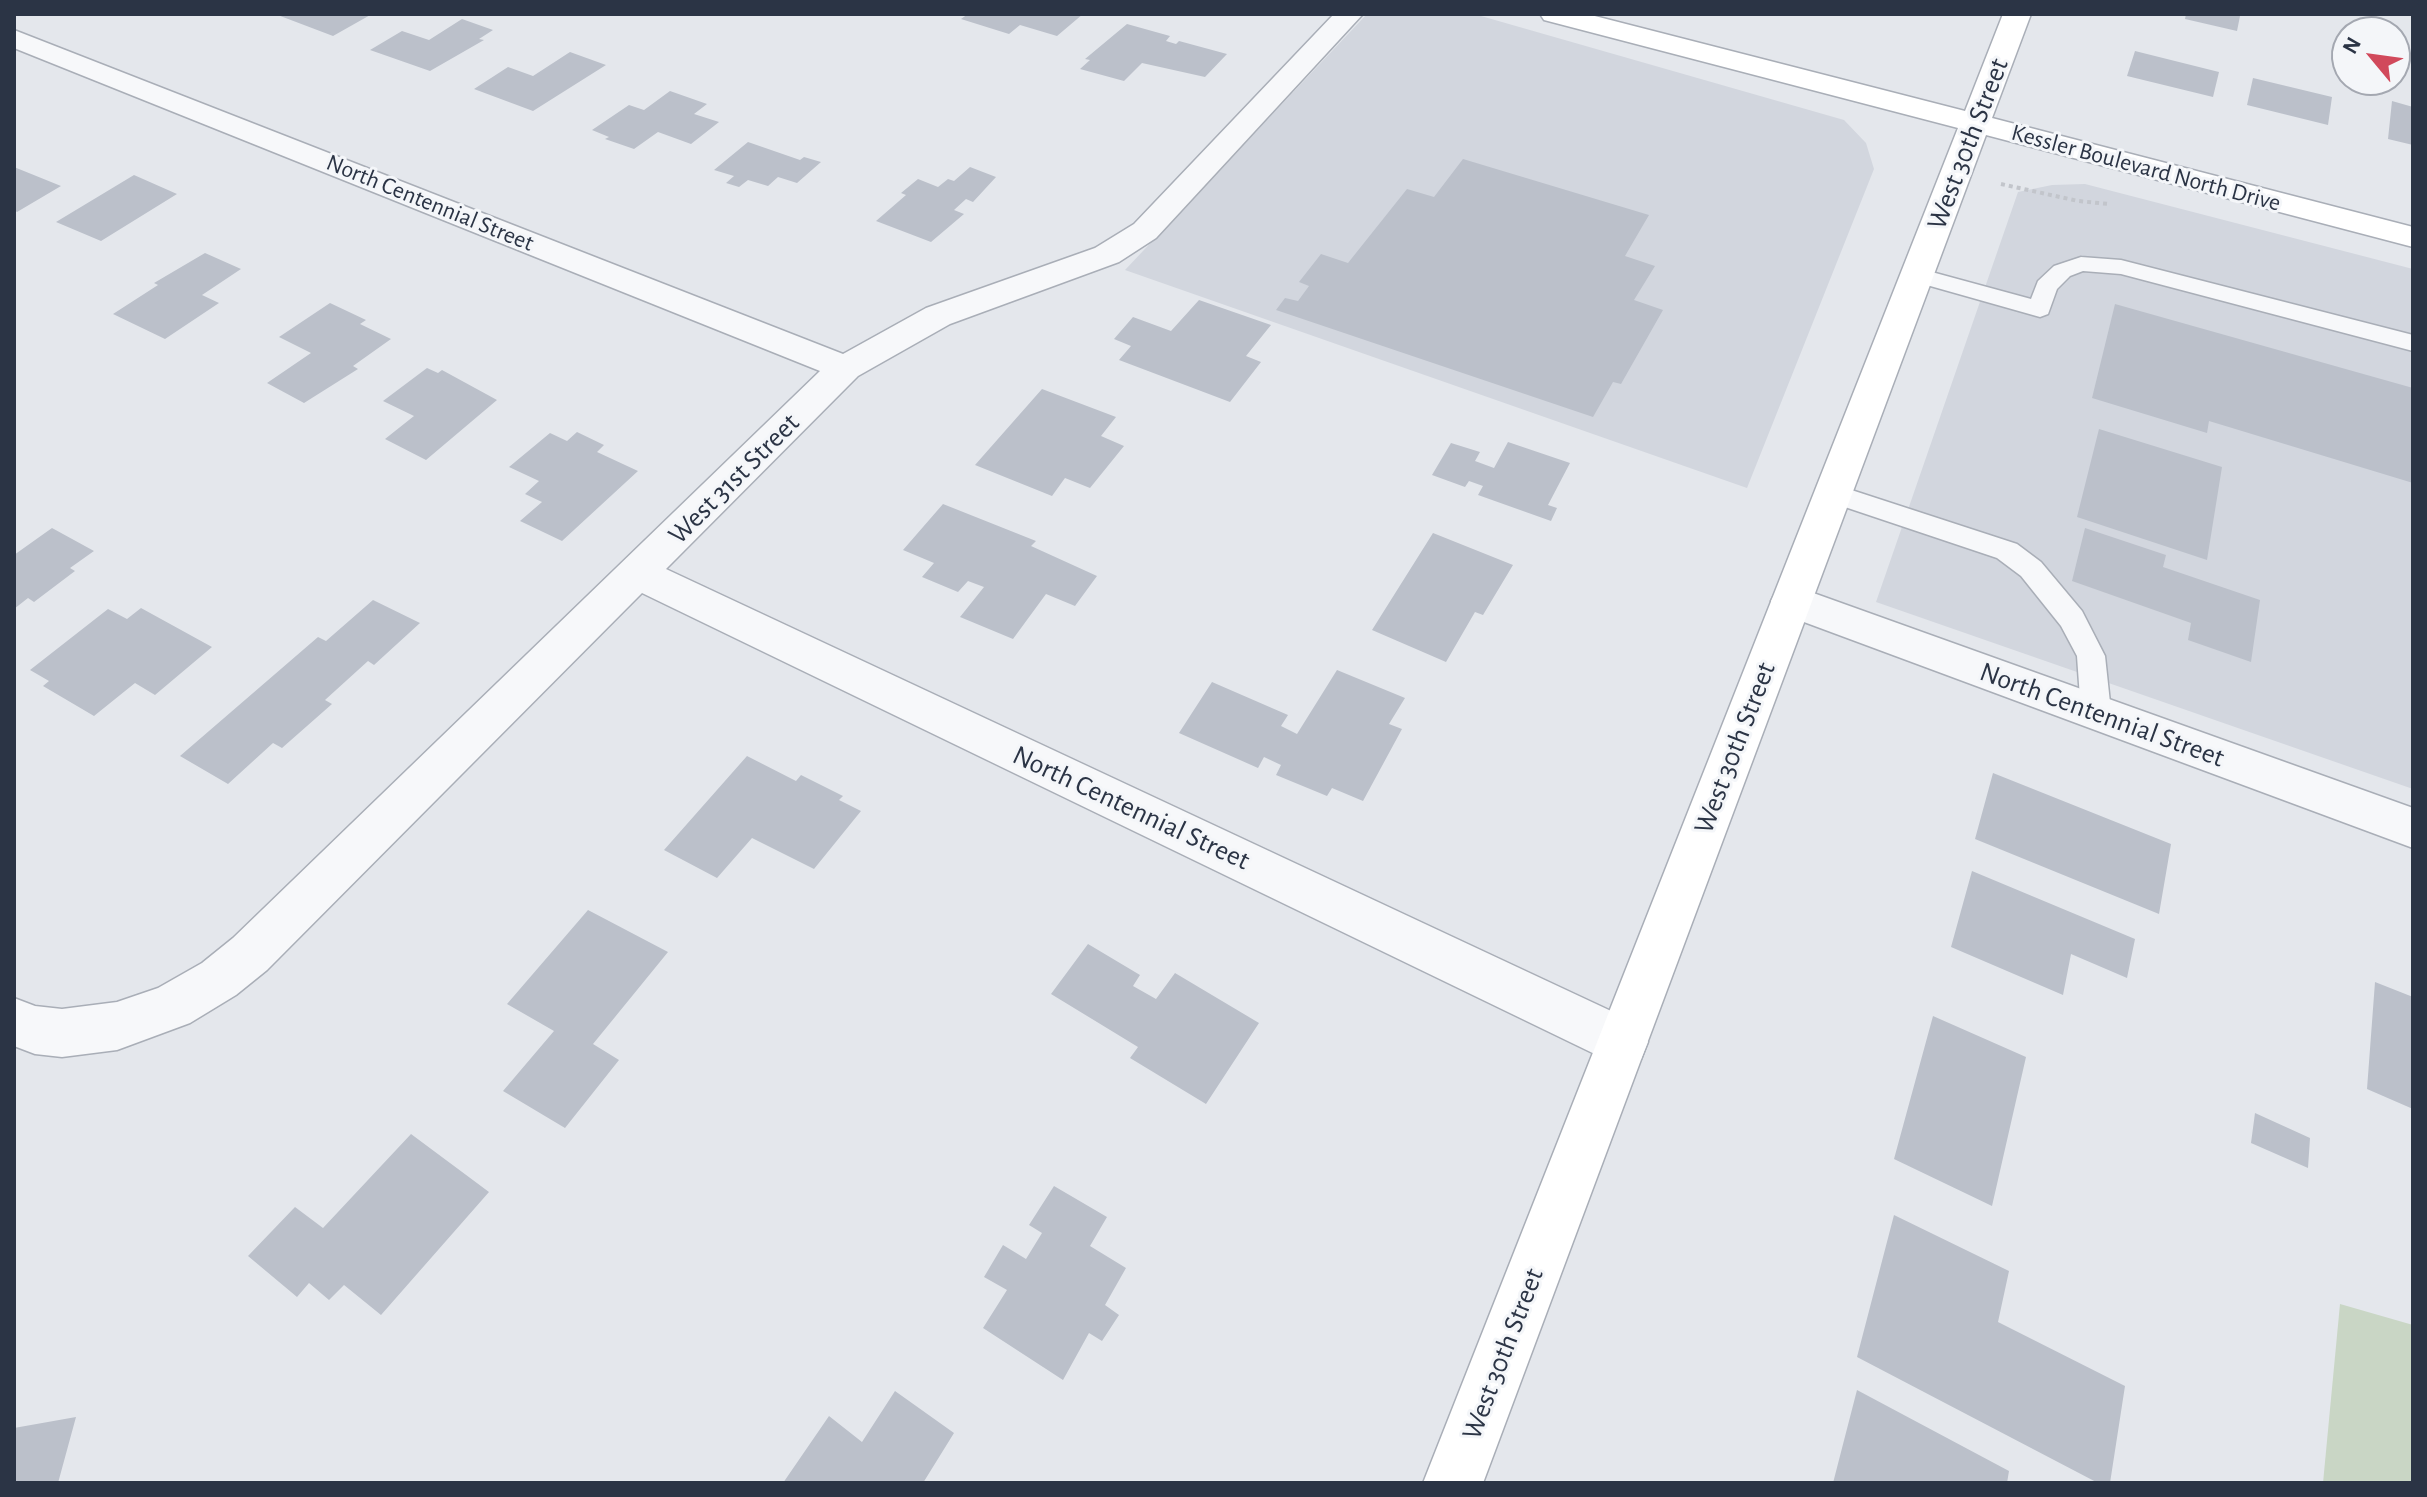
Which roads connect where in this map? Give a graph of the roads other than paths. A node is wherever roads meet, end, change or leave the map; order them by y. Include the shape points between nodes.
1 (1349, 14) edge
2 (1554, 14) edge
3 (2017, 14) edge
4 (14, 38) edge
5 (1976, 123) junction
6 (2413, 237) edge
7 (1917, 275) junction
8 (2413, 335) edge
9 (845, 368) junction
10 (1833, 493) junction
11 (640, 574) junction
12 (1791, 601) junction
13 (2096, 712) junction
14 (2413, 828) edge
15 (14, 1022) edge
16 (1623, 1042) junction
17 (1453, 1483) edge

1 - 9 street, West 31st Street via 1145,231 1107,255 938,316
2 - 5 main road, Kessler Boulevard North Drive
3 - 5 main road, West 30th Street
4 - 9 street, North Centennial Street
5 - 6 main road, Kessler Boulevard North Drive
5 - 7 main road, West 30th Street
7 - 8 lane via 2040,309 2046,286 2062,271 2081,264 2121,267
7 - 10 main road, West 30th Street
9 - 11 street, West 31st Street
10 - 12 main road, West 30th Street
10 - 13 lane via 2007,551 2031,569 2072,619 2091,656
11 - 15 street, West 31st Street via 250,954 198,993 160,1013 87,1031 35,1030
11 - 16 street, North Centennial Street
12 - 13 street, North Centennial Street
12 - 16 main road, West 30th Street
13 - 14 street, North Centennial Street
16 - 17 main road, West 30th Street

